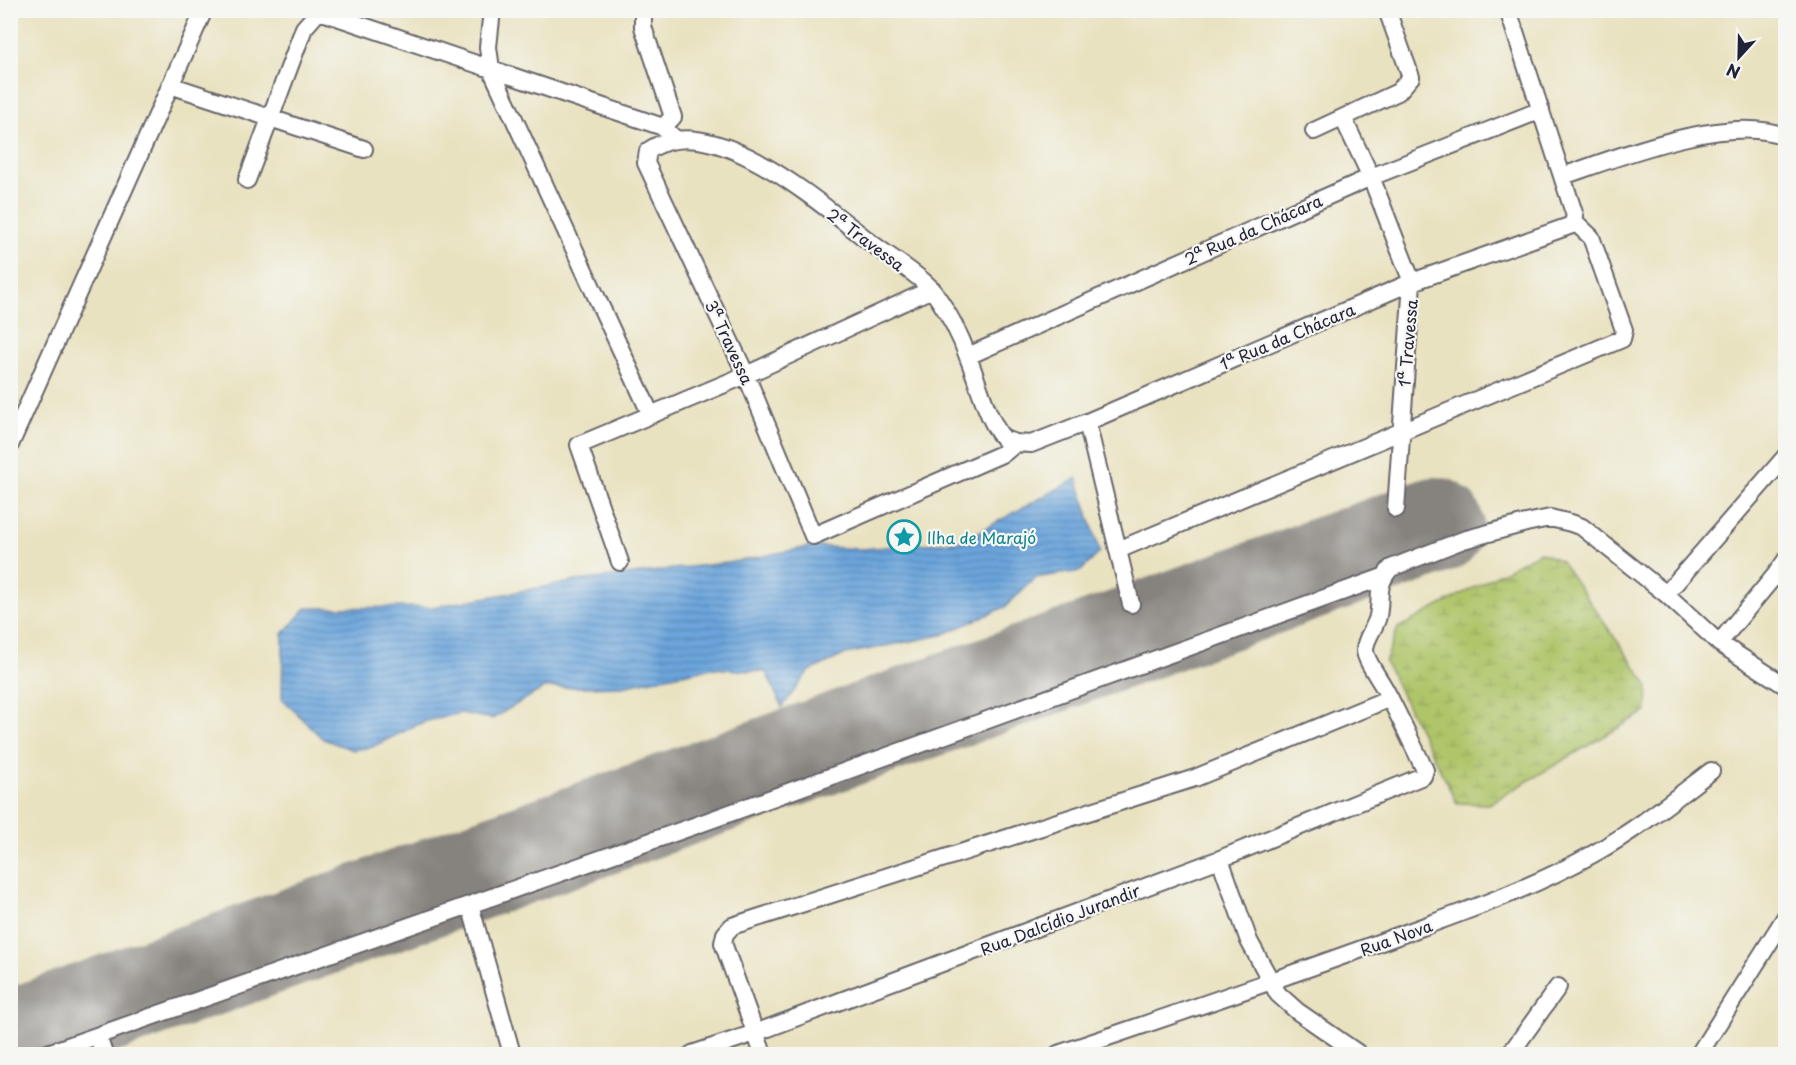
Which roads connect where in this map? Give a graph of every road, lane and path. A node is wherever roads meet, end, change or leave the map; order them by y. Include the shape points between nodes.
1 (204, 10) edge
2 (492, 10) edge
3 (643, 10) edge
4 (1387, 10) edge
5 (1508, 10) edge
6 (491, 69) junction
7 (170, 85) junction
8 (1541, 110) junction
9 (270, 118) junction
10 (1343, 118) junction
11 (1314, 131) dead end
12 (669, 132) junction
13 (1785, 137) edge
14 (364, 149) dead end
15 (1563, 176) junction
16 (1371, 177) junction
17 (247, 180) dead end
18 (1573, 223) junction
19 (1412, 282) junction
20 (932, 289) junction
21 (968, 356) junction
22 (746, 375) junction
23 (651, 415) junction
24 (1087, 422) junction
25 (1400, 431) junction
26 (1010, 441) junction
27 (10, 445) edge
28 (1785, 456) edge
29 (1396, 509) dead end
30 (1118, 550) junction
31 (1785, 560) edge
32 (620, 562) dead end
33 (1383, 577) junction
34 (1666, 594) junction
35 (1131, 604) dead end
36 (1719, 643) junction
37 (1785, 686) edge
38 (1390, 698) junction
39 (1711, 771) dead end
40 (1220, 859) junction
41 (470, 905) junction
42 (1784, 923) edge
43 (1270, 983) junction
44 (1558, 987) dead end
45 (755, 1033) junction
46 (98, 1036) junction
47 (45, 1054) edge
48 (104, 1054) edge
49 (512, 1054) edge
50 (692, 1054) edge
51 (763, 1054) edge
52 (1058, 1054) edge
53 (1359, 1054) edge
54 (1510, 1054) edge
55 (1699, 1054) edge

1 - 7 street
2 - 6 street via 488,47
3 - 12 street via 643,27 673,117
4 - 10 street via 1411,77 1398,92
5 - 8 street
6 - 9 street, 2ª Travessa via 319,10 304,28
6 - 12 street, 2ª Travessa
6 - 23 street
7 - 9 street
7 - 27 street
8 - 15 street
8 - 16 street, 2ª Rua da Chácara
9 - 14 street
9 - 17 street
10 - 11 street
10 - 16 street, 1ª Travessa
12 - 20 street, 2ª Travessa via 720,143 762,164
12 - 22 street, 3ª Travessa via 648,151 646,163
13 - 15 street via 1755,129 1723,129 1633,152
15 - 18 street via 1575,216
16 - 19 street, 1ª Travessa
16 - 21 street, 2ª Rua da Chácara
18 - 19 street, 1ª Rua da Chácara
18 - 25 street via 1591,237 1624,330 1622,339
19 - 24 street, 1ª Rua da Chácara
19 - 25 street, 1ª Travessa
20 - 21 street, 2ª Travessa via 948,312
20 - 22 street
21 - 26 street, 2ª Travessa via 994,425
22 - 23 street
22 - 26 street, 3ª Travessa via 813,536 1004,453
23 - 32 street via 579,444
24 - 26 street, 1ª Rua da Chácara via 1031,444
24 - 30 street
25 - 29 street, 1ª Travessa
25 - 30 street
28 - 34 street
30 - 35 street
31 - 36 street
33 - 34 street via 1391,568 1463,540 1550,518 1582,526
33 - 38 street via 1379,615 1365,648
33 - 41 street
34 - 36 street
36 - 37 street
38 - 40 street, Rua Dalcídio Jurandir via 1425,770 1420,778
38 - 45 street via 1195,778 732,926 723,943
39 - 43 street, Rua Nova via 1622,837 1554,874 1480,906
40 - 43 street via 1249,941
40 - 45 street, Rua Dalcídio Jurandir
41 - 46 street
41 - 49 street
42 - 55 street
43 - 52 street, Rua Nova
43 - 53 street via 1297,1011
44 - 54 street
45 - 50 street, Rua Dalcídio Jurandir
45 - 51 street
46 - 47 street
46 - 48 street

